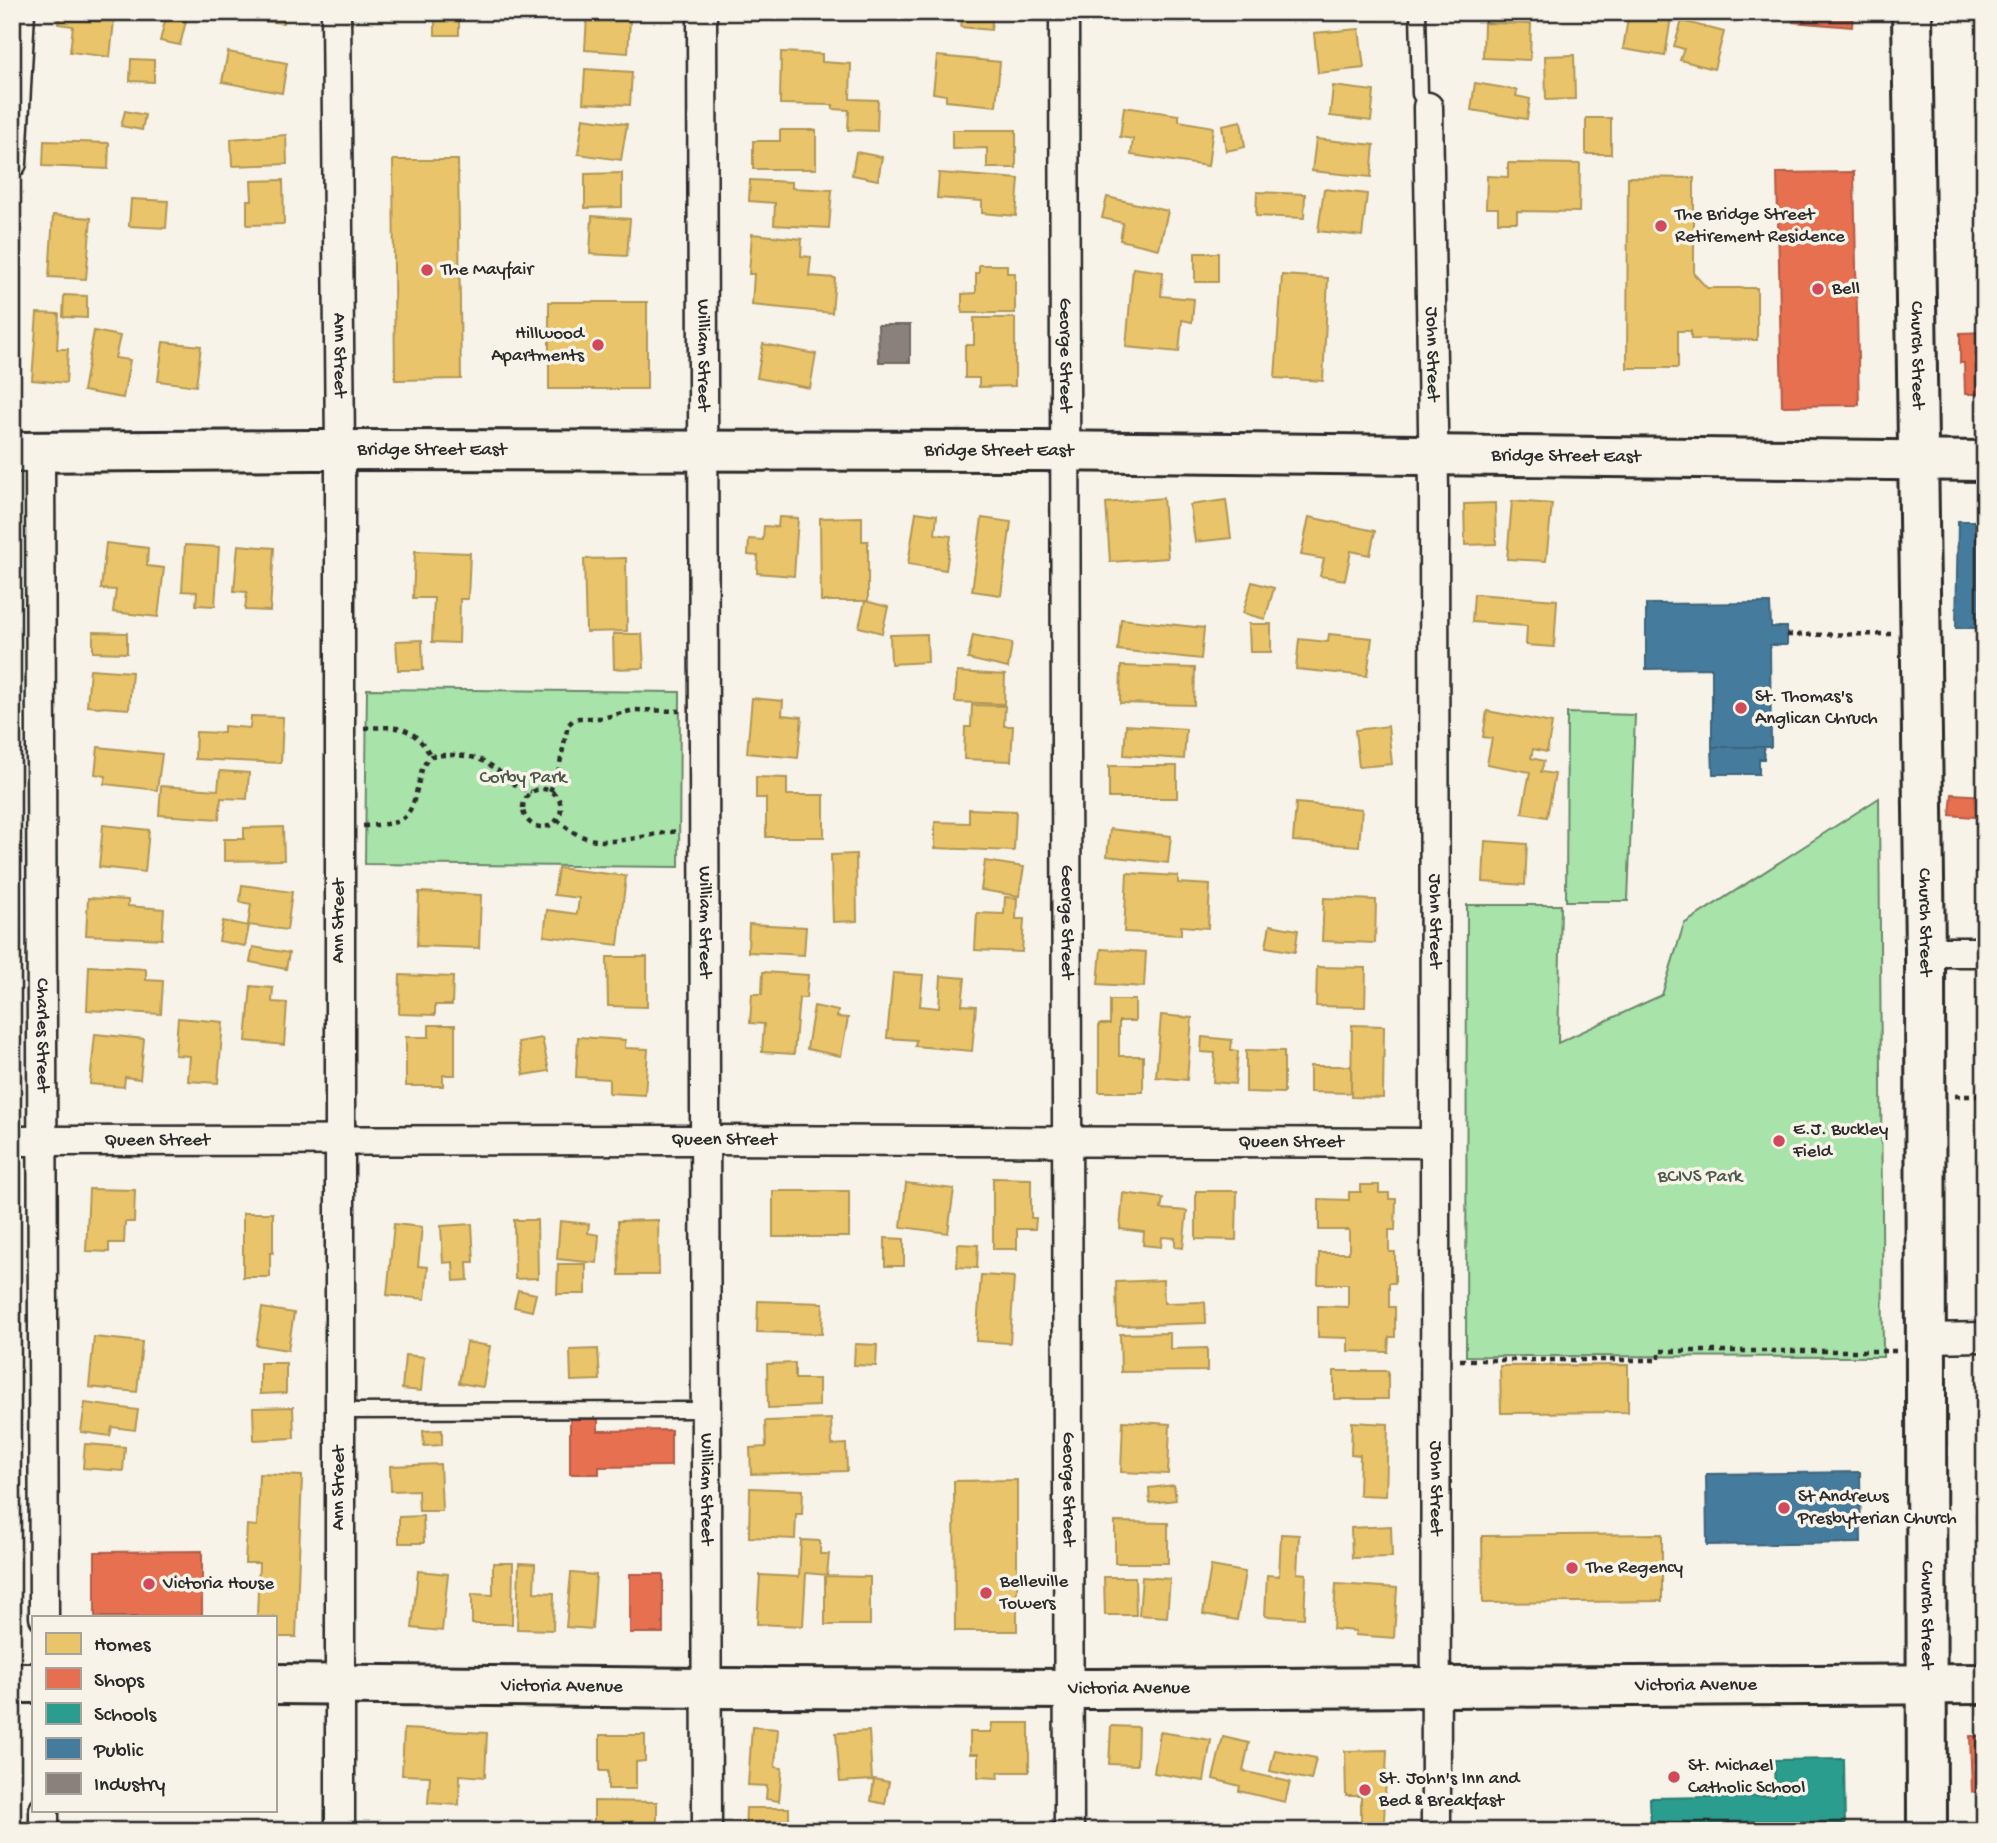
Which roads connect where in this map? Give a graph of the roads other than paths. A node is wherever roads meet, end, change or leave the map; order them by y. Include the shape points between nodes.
1 (20, 12) edge
2 (336, 12) edge
3 (702, 12) edge
4 (1064, 12) edge
5 (1418, 12) edge
6 (1912, 12) edge
7 (1428, 107) joint
8 (12, 163) edge
9 (340, 450) junction
10 (704, 451) junction
11 (1066, 451) junction
12 (26, 452) edge
13 (1434, 457) junction
14 (1918, 461) junction
15 (1985, 461) edge
16 (1925, 952) junction
17 (1985, 952) edge
18 (705, 1140) junction
19 (12, 1141) edge
20 (42, 1141) junction
21 (340, 1141) junction
22 (1069, 1141) junction
23 (1435, 1143) junction
24 (1985, 1337) edge
25 (1915, 1345) junction
26 (706, 1410) junction
27 (339, 1411) junction
28 (44, 1616) edge
29 (32, 1682) edge
30 (12, 1683) edge
31 (276, 1684) edge
32 (339, 1684) junction
33 (1925, 1684) junction
34 (1985, 1684) edge
35 (706, 1688) junction
36 (1436, 1688) junction
37 (1069, 1689) junction
38 (44, 1812) edge
39 (44, 1831) edge
40 (340, 1831) edge
41 (707, 1831) edge
42 (1069, 1831) edge
43 (1436, 1831) edge
44 (1927, 1831) edge

1 - 8 street
2 - 9 street, Ann Street
3 - 10 street, William Street
4 - 11 street, George Street
5 - 7 lane, John Street via 1420,94
6 - 14 street, Church Street
7 - 13 street, John Street
9 - 10 street, Bridge Street East
9 - 12 street, Bridge Street East
9 - 21 street, Ann Street
10 - 11 street, Bridge Street East
10 - 18 street, William Street
11 - 13 street, Bridge Street East
11 - 22 street, George Street
12 - 20 street, Charles Street
13 - 14 street, Bridge Street East
13 - 23 street, John Street
14 - 15 street, Bridge Street East
14 - 16 street, Church Street
16 - 17 street
16 - 25 street, Church Street
18 - 21 street, Queen Street
18 - 22 street, Queen Street
18 - 26 street, William Street
19 - 20 street, Queen Street
20 - 21 street, Queen Street
20 - 28 street, Charles Street
21 - 27 street, Ann Street
22 - 23 street, Queen Street
22 - 37 street, George Street
23 - 36 street, John Street
24 - 25 street
25 - 33 street, Church Street
26 - 27 lane
26 - 35 street, William Street
27 - 32 street, Ann Street
29 - 30 street
31 - 32 street, Victoria Avenue
32 - 35 street, Victoria Avenue
32 - 40 street, Ann Street
33 - 34 street, Victoria Avenue
33 - 36 street, Victoria Avenue
33 - 44 street, Church Street
35 - 37 street, Victoria Avenue
35 - 41 street, William Street
36 - 37 street, Victoria Avenue
36 - 43 street, John Street
37 - 42 street, George Street
38 - 39 street

